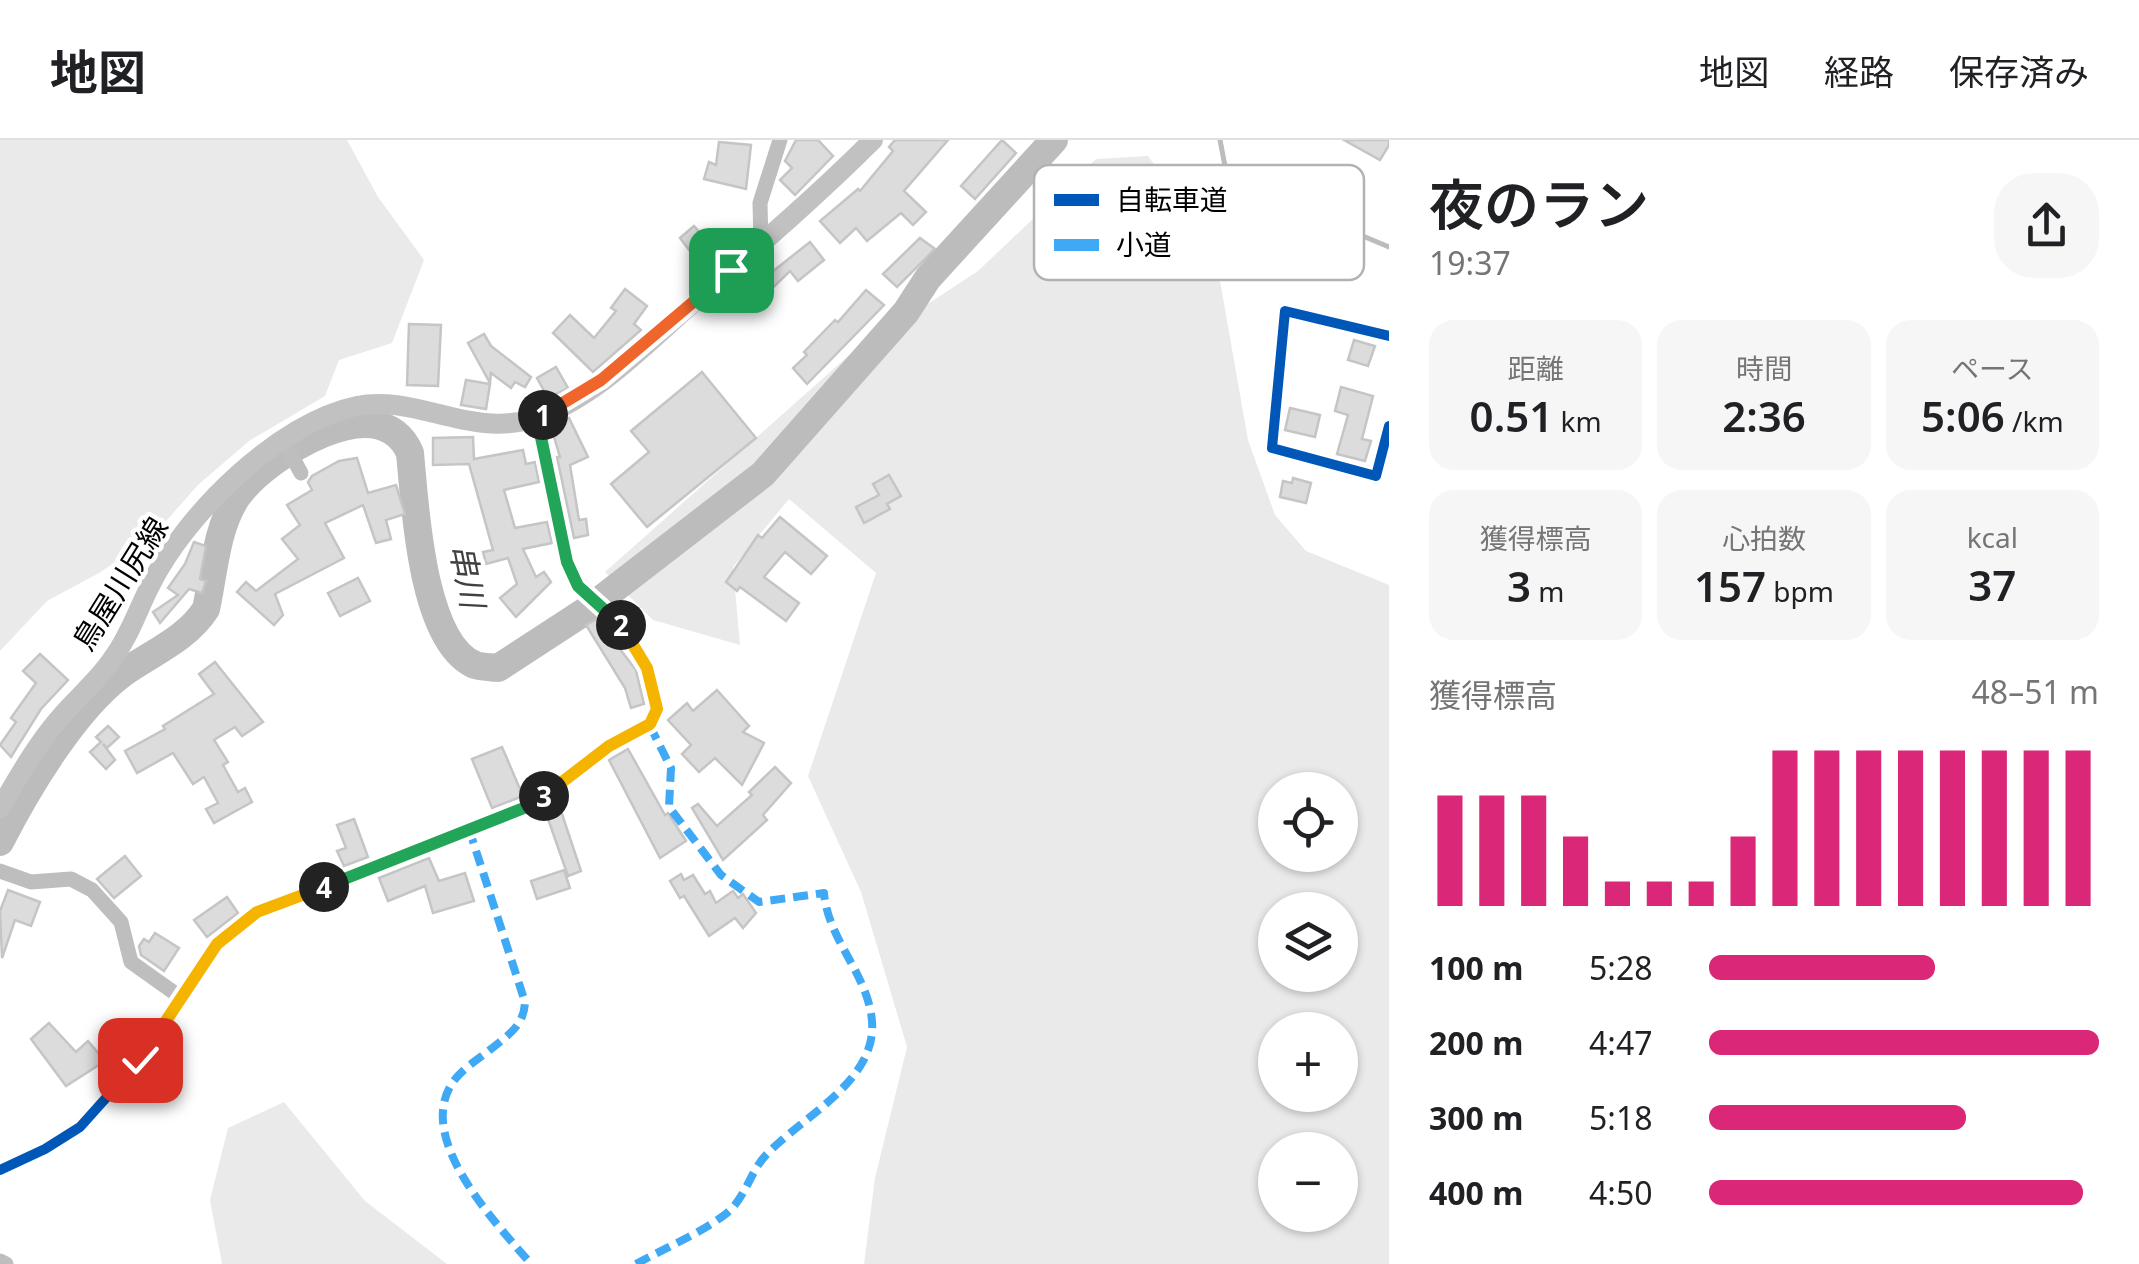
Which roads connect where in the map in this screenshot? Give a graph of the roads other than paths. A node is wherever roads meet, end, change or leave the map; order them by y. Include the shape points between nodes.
1 (780, 140) edge
2 (874, 140) edge
3 (761, 245) junction
4 (1389, 336) edge
5 (537, 418) junction
6 (1389, 426) edge
7 (285, 443) junction
8 (302, 473) dead end
9 (0, 808) edge
10 (4, 872) edge
11 (183, 999) junction
12 (0, 1170) edge

1 - 3 street via 760,203
2 - 3 main road, 鳥屋川尻線
3 - 5 main road, 鳥屋川尻線 via 601,380
4 - 6 street via 1286,310 1272,448 1376,476
5 - 7 main road, 鳥屋川尻線 via 465,423 361,405
5 - 11 street via 563,546 578,586 628,632 647,668 657,709 650,724 609,746 534,804 257,912 217,944
7 - 8 street
7 - 9 main road, 鳥屋川尻線 via 242,469 188,531 152,582 112,660 58,720
10 - 11 street via 41,882 71,879 92,890 122,922 131,962
11 - 12 street via 80,1127

